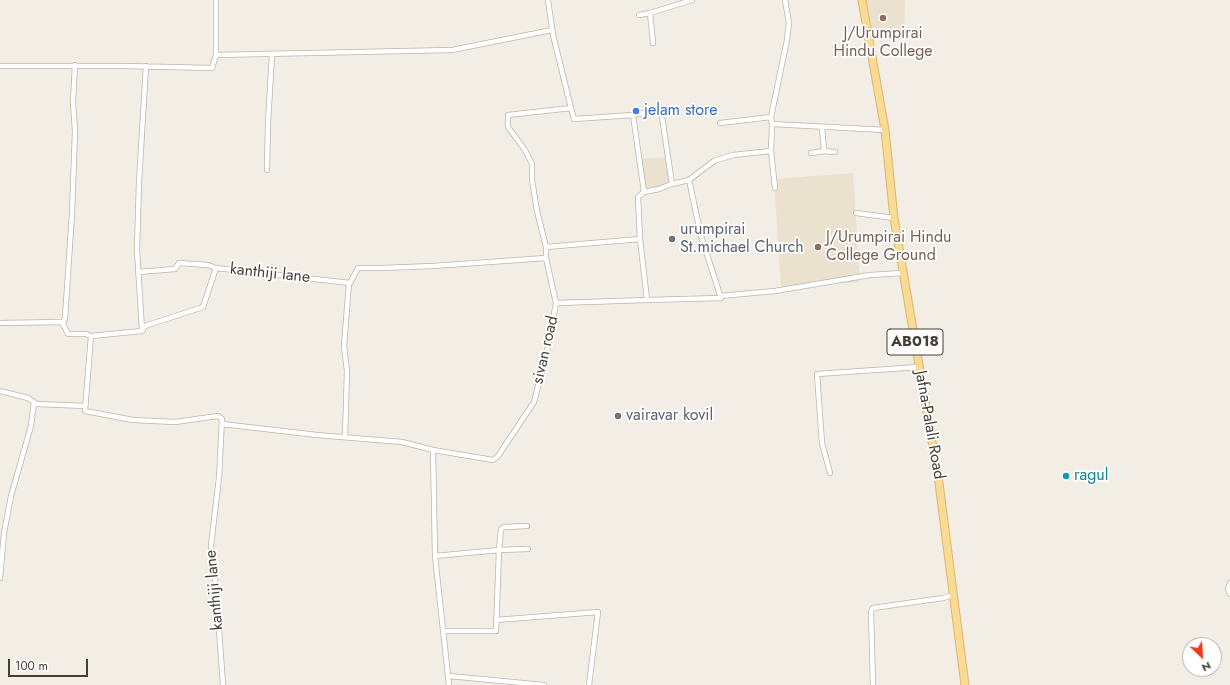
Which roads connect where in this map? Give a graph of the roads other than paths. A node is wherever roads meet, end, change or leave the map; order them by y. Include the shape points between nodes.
1 (216, 0) edge
2 (548, 0) edge
3 (692, 0) edge
4 (785, 0) edge
5 (862, 0) edge
6 (650, 13) junction
7 (639, 15) dead end
8 (552, 30) junction
9 (653, 43) dead end
10 (272, 54) junction
11 (216, 55) junction
12 (75, 65) junction
13 (0, 66) edge
14 (146, 66) junction
15 (571, 108) junction
16 (633, 115) junction
17 (771, 117) junction
18 (720, 123) dead end
19 (772, 124) junction
20 (822, 127) junction
21 (885, 130) junction
22 (771, 151) junction
23 (824, 151) junction
24 (836, 152) dead end
25 (811, 153) dead end
26 (267, 170) dead end
27 (689, 180) junction
28 (672, 184) junction
29 (775, 188) dead end
30 (644, 192) junction
31 (856, 213) dead end
32 (894, 218) junction
33 (640, 239) junction
34 (546, 247) junction
35 (546, 258) junction
36 (216, 268) junction
37 (139, 272) junction
38 (903, 273) junction
39 (349, 283) junction
40 (720, 296) junction
41 (647, 300) junction
42 (556, 303) junction
43 (0, 322) edge
44 (63, 325) junction
45 (142, 331) junction
46 (91, 336) junction
47 (919, 366) junction
48 (0, 391) edge
49 (34, 402) junction
50 (85, 406) junction
51 (222, 424) junction
52 (345, 437) junction
53 (433, 450) junction
54 (830, 473) dead end
55 (0, 524) edge
56 (6, 524) junction
57 (527, 526) dead end
58 (528, 549) dead end
59 (499, 550) junction
60 (435, 556) junction
61 (0, 578) edge
62 (1230, 583) edge
63 (1230, 594) edge
64 (954, 595) junction
65 (496, 620) junction
66 (443, 631) junction
67 (449, 676) junction
68 (223, 685) edge
69 (449, 685) edge
70 (544, 685) edge
71 (589, 685) edge
72 (873, 685) edge
73 (966, 685) edge

1 - 11 street
2 - 8 street
3 - 6 street
4 - 17 street via 789,23 787,40
5 - 21 main road, Jafna-Palali Road / AB018
6 - 7 street
6 - 9 street
8 - 10 street via 452,50
8 - 15 street
10 - 11 street
10 - 26 street
11 - 14 street via 212,68
12 - 13 street
12 - 14 street
12 - 44 street via 72,214
14 - 37 street via 139,182
15 - 16 street via 574,118
15 - 34 street, sivan road via 508,115 508,127 532,164 537,211
16 - 28 street via 661,110
16 - 30 street
17 - 18 street
17 - 19 street
19 - 20 street
19 - 22 street
20 - 21 street
20 - 23 street
21 - 32 main road, Jafna-Palali Road / AB018
22 - 27 street via 733,155 714,161
22 - 29 street
23 - 24 street
23 - 25 street
27 - 28 street
27 - 40 street via 701,236
28 - 30 street
30 - 33 street via 638,197
31 - 32 street
32 - 38 main road, Jafna-Palali Road / AB018
33 - 34 street
33 - 41 street
34 - 35 street, sivan road
35 - 39 street via 358,268
35 - 42 street, sivan road
36 - 37 street via 179,263 175,269
36 - 39 street, kanthiji lane
36 - 45 street, kanthiji lane via 203,307 146,326
37 - 45 street
38 - 40 street via 870,275 775,291
38 - 47 main road, Jafna-Palali Road / AB018
39 - 52 street via 344,346 347,371
40 - 41 street via 721,298
41 - 42 street
42 - 53 street, sivan road via 534,402 498,456 493,460
43 - 44 street via 62,322
44 - 46 street, kanthiji lane via 68,334
45 - 46 street, kanthiji lane
46 - 50 street
47 - 54 street via 817,374 822,443
47 - 64 main road, Jafna-Palali Road / AB018 via 939,483
48 - 49 street
49 - 50 street
49 - 56 street via 31,426 11,496
50 - 51 street via 85,411 133,420 175,422 218,416 222,419
51 - 52 street, sivan road
51 - 68 street, kanthiji lane via 211,545
52 - 53 street, sivan road via 402,442
53 - 60 street
55 - 56 street
56 - 61 street
57 - 59 street via 501,529
58 - 59 street
59 - 60 street
59 - 65 street
60 - 66 street
62 - 63 street
64 - 72 street via 873,608
64 - 73 main road, Jafna-Palali Road / AB018
65 - 66 street via 494,632
65 - 71 street via 598,612
66 - 67 street
67 - 69 street
67 - 70 street

